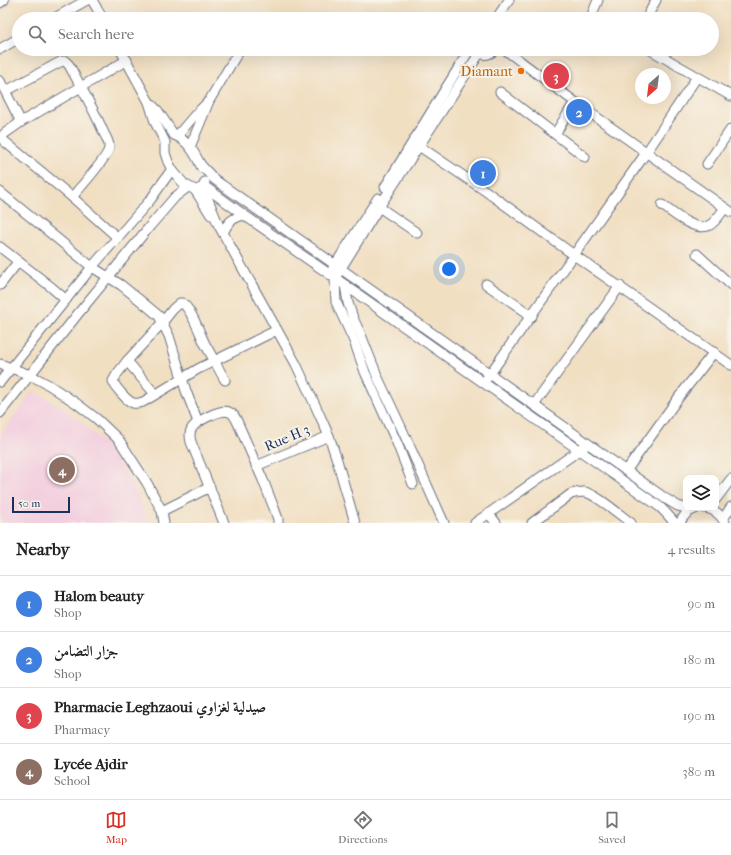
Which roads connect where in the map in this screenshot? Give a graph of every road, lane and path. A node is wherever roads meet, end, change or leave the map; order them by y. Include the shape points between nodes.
1 (4, 0) edge
2 (87, 0) edge
3 (92, 0) edge
4 (509, 0) edge
5 (598, 0) edge
6 (656, 0) edge
7 (0, 2) edge
8 (66, 12) edge
9 (99, 12) edge
10 (501, 12) edge
11 (593, 12) edge
12 (650, 12) edge
13 (12, 42) edge
14 (0, 49) edge
15 (124, 56) edge
16 (236, 56) edge
17 (470, 56) edge
18 (513, 56) edge
19 (662, 56) edge
20 (126, 60) junction
21 (697, 77) junction
22 (0, 81) edge
23 (81, 88) junction
24 (6, 91) junction
25 (500, 92) dead end
26 (731, 96) edge
27 (209, 101) junction
28 (148, 102) junction
29 (575, 102) junction
30 (21, 122) junction
31 (731, 129) edge
32 (555, 134) junction
33 (176, 135) junction
34 (1, 139) edge
35 (164, 142) junction
36 (416, 144) junction
37 (190, 147) junction
38 (646, 153) junction
39 (585, 157) dead end
40 (200, 164) junction
41 (707, 164) dead end
42 (172, 169) junction
43 (198, 188) junction
44 (0, 192) edge
45 (72, 197) junction
46 (662, 205) dead end
47 (379, 207) junction
48 (728, 210) edge
49 (244, 215) junction
50 (222, 233) junction
51 (417, 233) dead end
52 (118, 238) junction
53 (0, 247) edge
54 (697, 254) dead end
55 (574, 255) junction
56 (18, 262) junction
57 (338, 266) junction
58 (92, 267) junction
59 (332, 276) junction
60 (108, 277) junction
61 (486, 284) dead end
62 (0, 285) edge
63 (345, 285) junction
64 (731, 285) edge
65 (620, 286) junction
66 (66, 300) junction
67 (532, 316) junction
68 (162, 322) junction
69 (277, 330) junction
70 (714, 352) junction
71 (127, 361) junction
72 (214, 361) junction
73 (0, 364) edge
74 (731, 365) edge
75 (11, 368) junction
76 (490, 374) junction
77 (30, 375) junction
78 (183, 378) junction
79 (225, 380) dead end
80 (0, 382) edge
81 (484, 383) junction
82 (155, 394) junction
83 (534, 405) junction
84 (0, 413) edge
85 (198, 422) junction
86 (329, 436) junction
87 (589, 444) junction
88 (579, 450) junction
89 (256, 466) junction
90 (626, 471) junction
91 (731, 479) edge
92 (413, 484) dead end
93 (210, 487) junction
94 (719, 495) edge
95 (683, 507) edge
96 (731, 507) edge
97 (162, 511) junction
98 (692, 511) edge
99 (714, 511) edge
100 (489, 514) junction
101 (724, 521) edge
102 (164, 523) edge
103 (224, 523) edge
104 (278, 523) edge
105 (355, 523) edge
106 (444, 523) edge
107 (475, 523) edge
108 (496, 523) edge
109 (532, 523) edge
110 (631, 523) edge
111 (675, 523) edge
112 (680, 523) edge

1 - 7 street
2 - 8 street
3 - 9 street
4 - 10 street
5 - 11 street
6 - 12 street
13 - 14 street
15 - 20 street
16 - 27 street
17 - 36 street
18 - 29 street
19 - 21 street
20 - 23 street
20 - 28 street
21 - 26 street
21 - 38 street
22 - 24 street
23 - 24 street via 68,65 62,61
23 - 30 street
23 - 45 street via 97,117 109,148 103,160
24 - 30 street
25 - 32 street
27 - 33 street
27 - 37 street
28 - 33 street
28 - 35 street
29 - 32 street
29 - 38 street
30 - 34 street
31 - 41 street
32 - 39 street
33 - 35 street
33 - 37 street
34 - 45 street
35 - 42 street via 166,158
36 - 47 street
36 - 55 street
36 - 57 street
37 - 40 street
38 - 48 street
38 - 55 street
40 - 43 street via 205,182
40 - 57 street via 222,185
42 - 43 street via 184,184
42 - 52 street
43 - 49 street
43 - 50 street via 210,202
43 - 60 street via 184,190 174,197
44 - 58 street
45 - 52 street
46 - 48 street via 699,227 711,224
47 - 51 street
47 - 57 street
49 - 50 street via 231,221
49 - 59 street
50 - 69 street
52 - 58 street
53 - 56 street
54 - 64 street
55 - 65 street
55 - 67 street
56 - 62 street
56 - 66 street
57 - 59 street
57 - 76 street
58 - 60 street
58 - 66 street
59 - 63 street
59 - 92 street via 336,302
60 - 68 street via 141,301 159,316
60 - 77 street
61 - 67 street
63 - 81 street
63 - 106 street via 353,318
65 - 70 street
65 - 83 street
66 - 75 street
67 - 76 street
68 - 71 street
68 - 72 street via 176,306 184,304
68 - 78 street
69 - 72 street
69 - 86 street via 296,364
70 - 74 street
70 - 90 street
71 - 82 street
71 - 82 street via 113,381 116,386 134,404
72 - 78 street
72 - 79 street
73 - 75 street
75 - 77 street
75 - 80 street
76 - 81 street
76 - 83 street
77 - 84 street
77 - 97 street via 76,403 119,440
78 - 82 street
78 - 85 street
81 - 88 street
83 - 87 street
85 - 89 street via 225,411 232,413
85 - 93 street via 191,429 190,437
86 - 89 street, Rue H 3
86 - 105 street
87 - 88 street
87 - 90 street
88 - 100 street
88 - 111 street via 660,507
89 - 104 street
90 - 95 street via 672,503
91 - 94 street
93 - 97 street
93 - 103 street
96 - 101 street
97 - 102 street
98 - 112 street
99 - 101 street
100 - 107 street
100 - 108 street
109 - 110 street via 577,492 594,496

